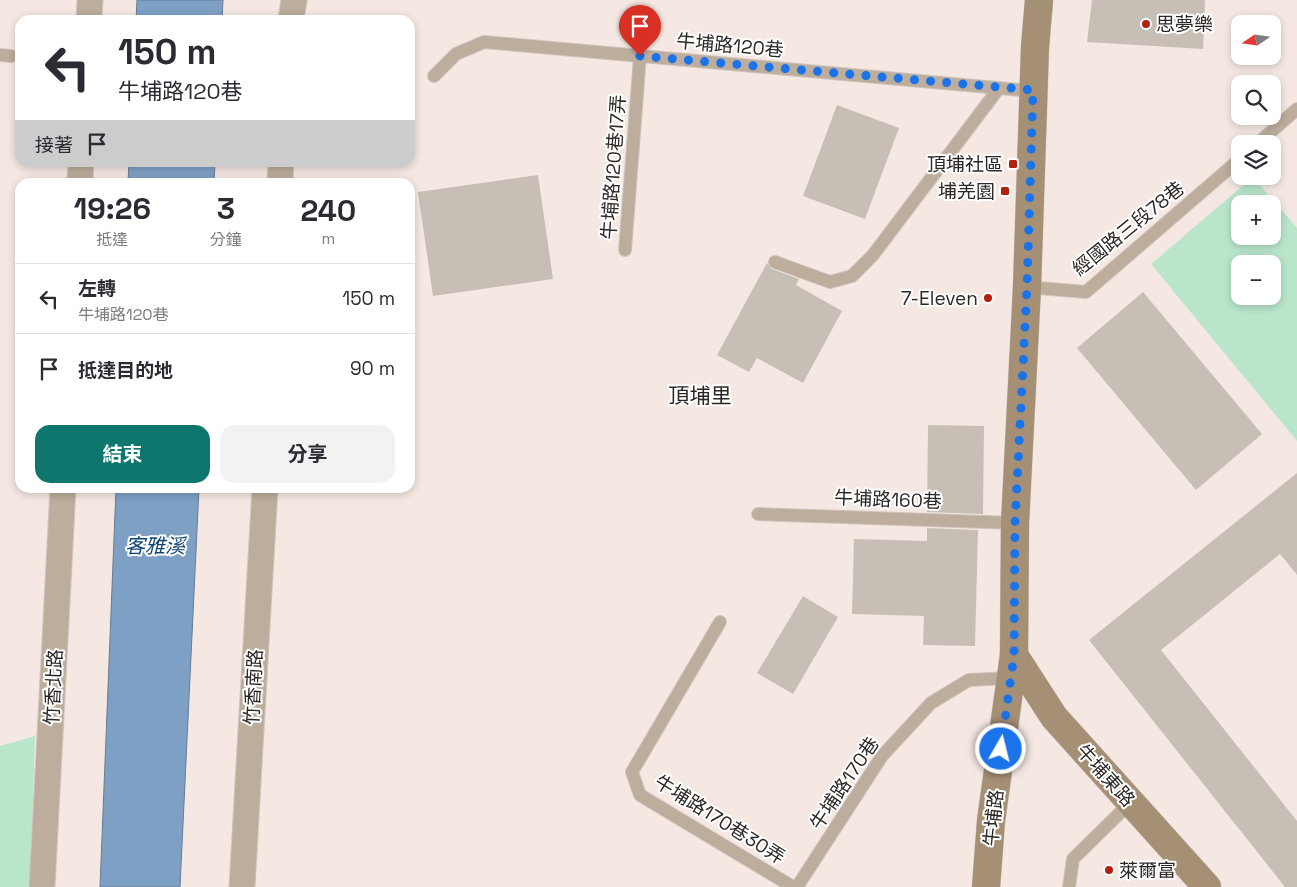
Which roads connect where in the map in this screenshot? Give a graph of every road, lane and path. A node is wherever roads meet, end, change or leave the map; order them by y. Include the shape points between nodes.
1 (90, 0) edge
2 (294, 0) edge
3 (1039, 0) edge
4 (89, 15) edge
5 (292, 15) edge
6 (640, 56) junction
7 (434, 76) dead end
8 (999, 88) junction
9 (1033, 90) junction
10 (1297, 109) edge
11 (1267, 135) edge
12 (1231, 166) edge
13 (625, 250) dead end
14 (775, 262) dead end
15 (1027, 287) junction
16 (63, 493) edge
17 (264, 493) edge
18 (758, 514) dead end
19 (1015, 523) junction
20 (720, 622) dead end
21 (1013, 666) junction
22 (1130, 802) junction
23 (42, 887) edge
24 (242, 887) edge
25 (793, 887) edge
26 (797, 887) edge
27 (986, 887) edge
28 (1069, 887) edge
29 (1207, 887) edge

1 - 4 street
2 - 5 street
3 - 9 street, 牛埔路
6 - 7 lane, 牛埔路120巷 via 484,42 456,54
6 - 8 lane, 牛埔路120巷
6 - 13 lane, 牛埔路120巷17弄
8 - 9 lane, 牛埔路120巷
8 - 14 lane via 873,255 852,276 830,282
9 - 15 street, 牛埔路
10 - 11 lane
12 - 15 lane, 經國路三段78巷 via 1086,292
15 - 19 street, 牛埔路
16 - 23 street, 竹香北路
17 - 24 street, 竹香南路
18 - 19 lane, 牛埔路160巷
19 - 21 street, 牛埔路
20 - 25 lane, 牛埔路170巷30弄 via 632,772 640,795
21 - 22 street, 牛埔東路
21 - 26 lane, 牛埔路170巷 via 969,680 931,703 882,756
21 - 27 street, 牛埔路 via 991,821
22 - 28 lane via 1074,859
22 - 29 street, 牛埔東路

